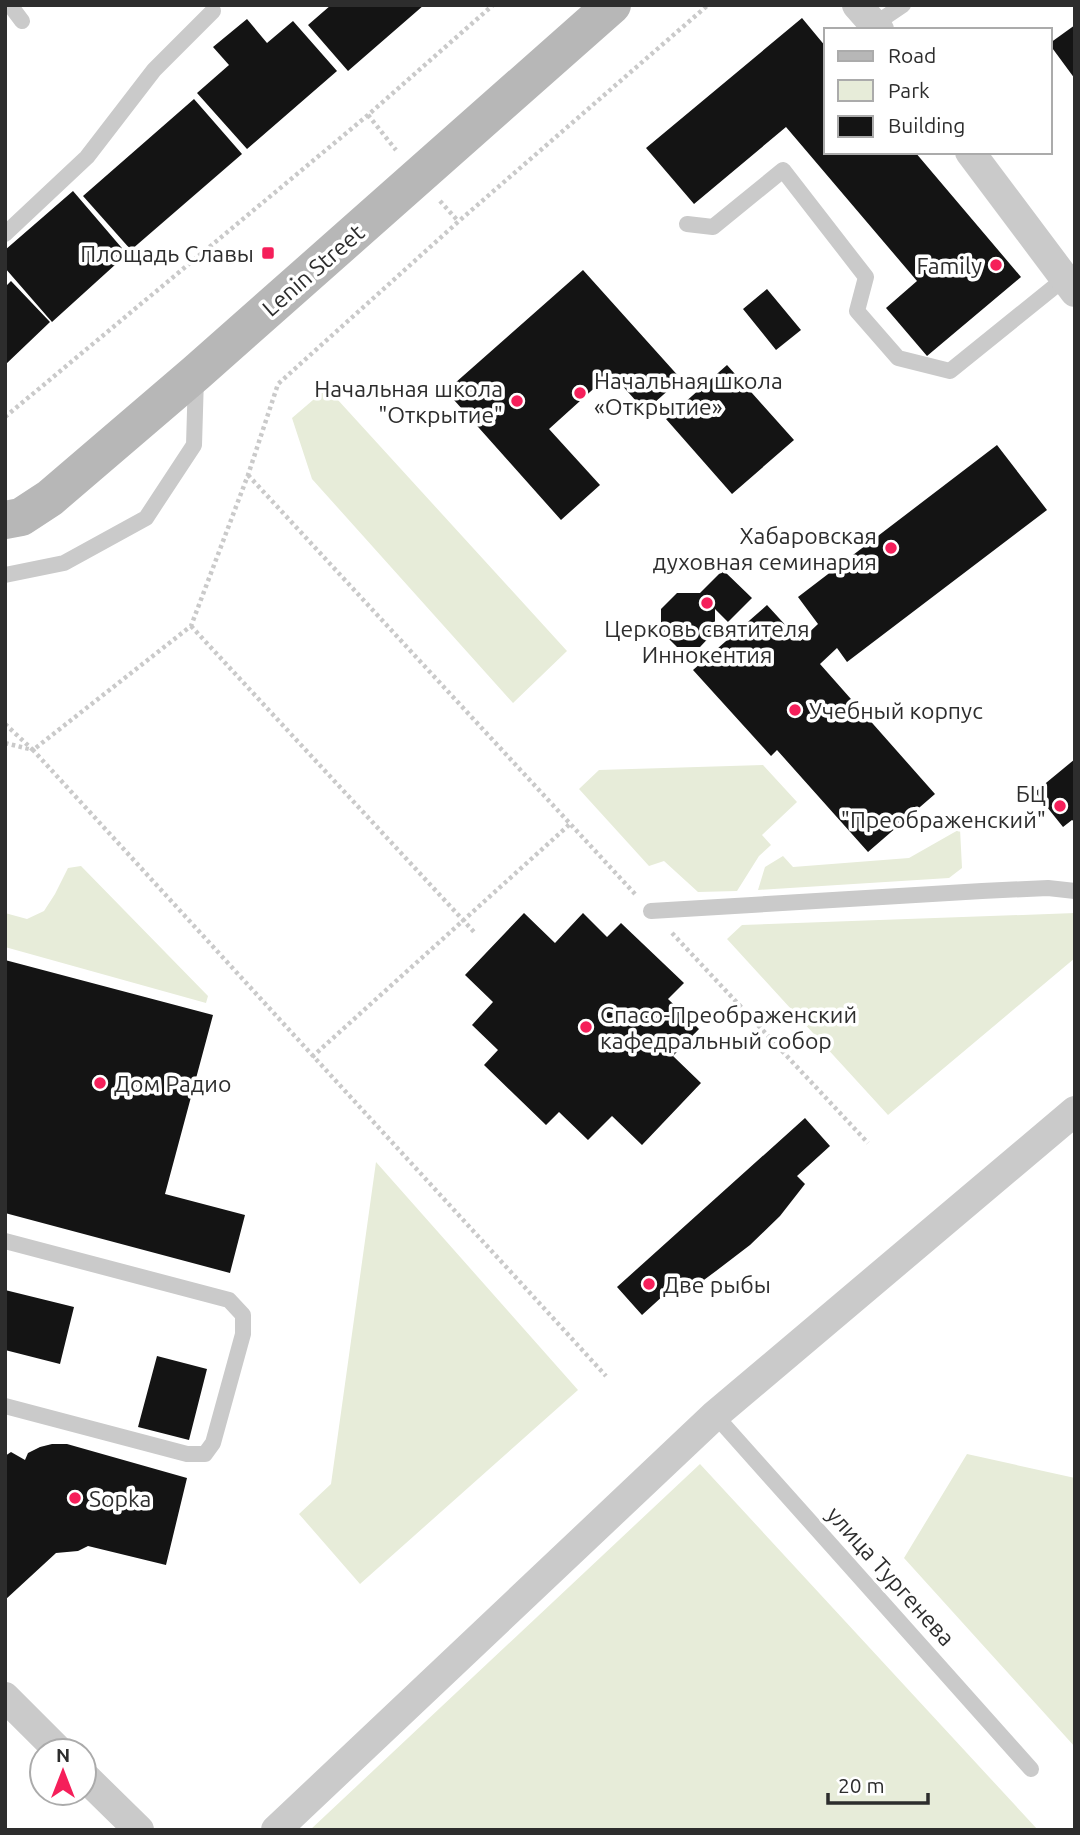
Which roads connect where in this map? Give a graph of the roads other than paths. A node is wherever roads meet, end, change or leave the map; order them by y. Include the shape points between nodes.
1 (9, 5) edge
2 (612, 5) edge
3 (903, 5) edge
4 (213, 11) dead end
5 (870, 20) edge
6 (22, 21) dead end
7 (971, 154) edge
8 (687, 224) dead end
9 (5, 234) edge
10 (1069, 286) edge
11 (196, 373) junction
12 (5, 520) edge
13 (5, 575) edge
14 (1075, 891) edge
15 (651, 911) road end
16 (1075, 1111) edge
17 (5, 1241) edge
18 (5, 1406) edge
19 (716, 1415) junction
20 (5, 1697) edge
21 (45, 1737) edge
22 (1031, 1769) dead end
23 (98, 1790) edge
24 (137, 1829) edge
25 (276, 1830) edge

1 - 6 lane
2 - 11 main road, Lenin Street
3 - 5 lane
4 - 9 lane via 154,70 87,157
7 - 10 street
8 - 10 lane via 713,227 783,170 866,277 858,311 898,358 950,371
11 - 12 main road, Lenin Street via 50,498 20,517
11 - 13 lane via 194,445 146,518 64,563
14 - 15 lane via 982,891
16 - 19 street
17 - 18 lane via 229,1300 243,1315 243,1334 213,1443 205,1454 187,1454
19 - 22 lane, улица Тургенева
19 - 25 street
20 - 21 street
23 - 24 street

